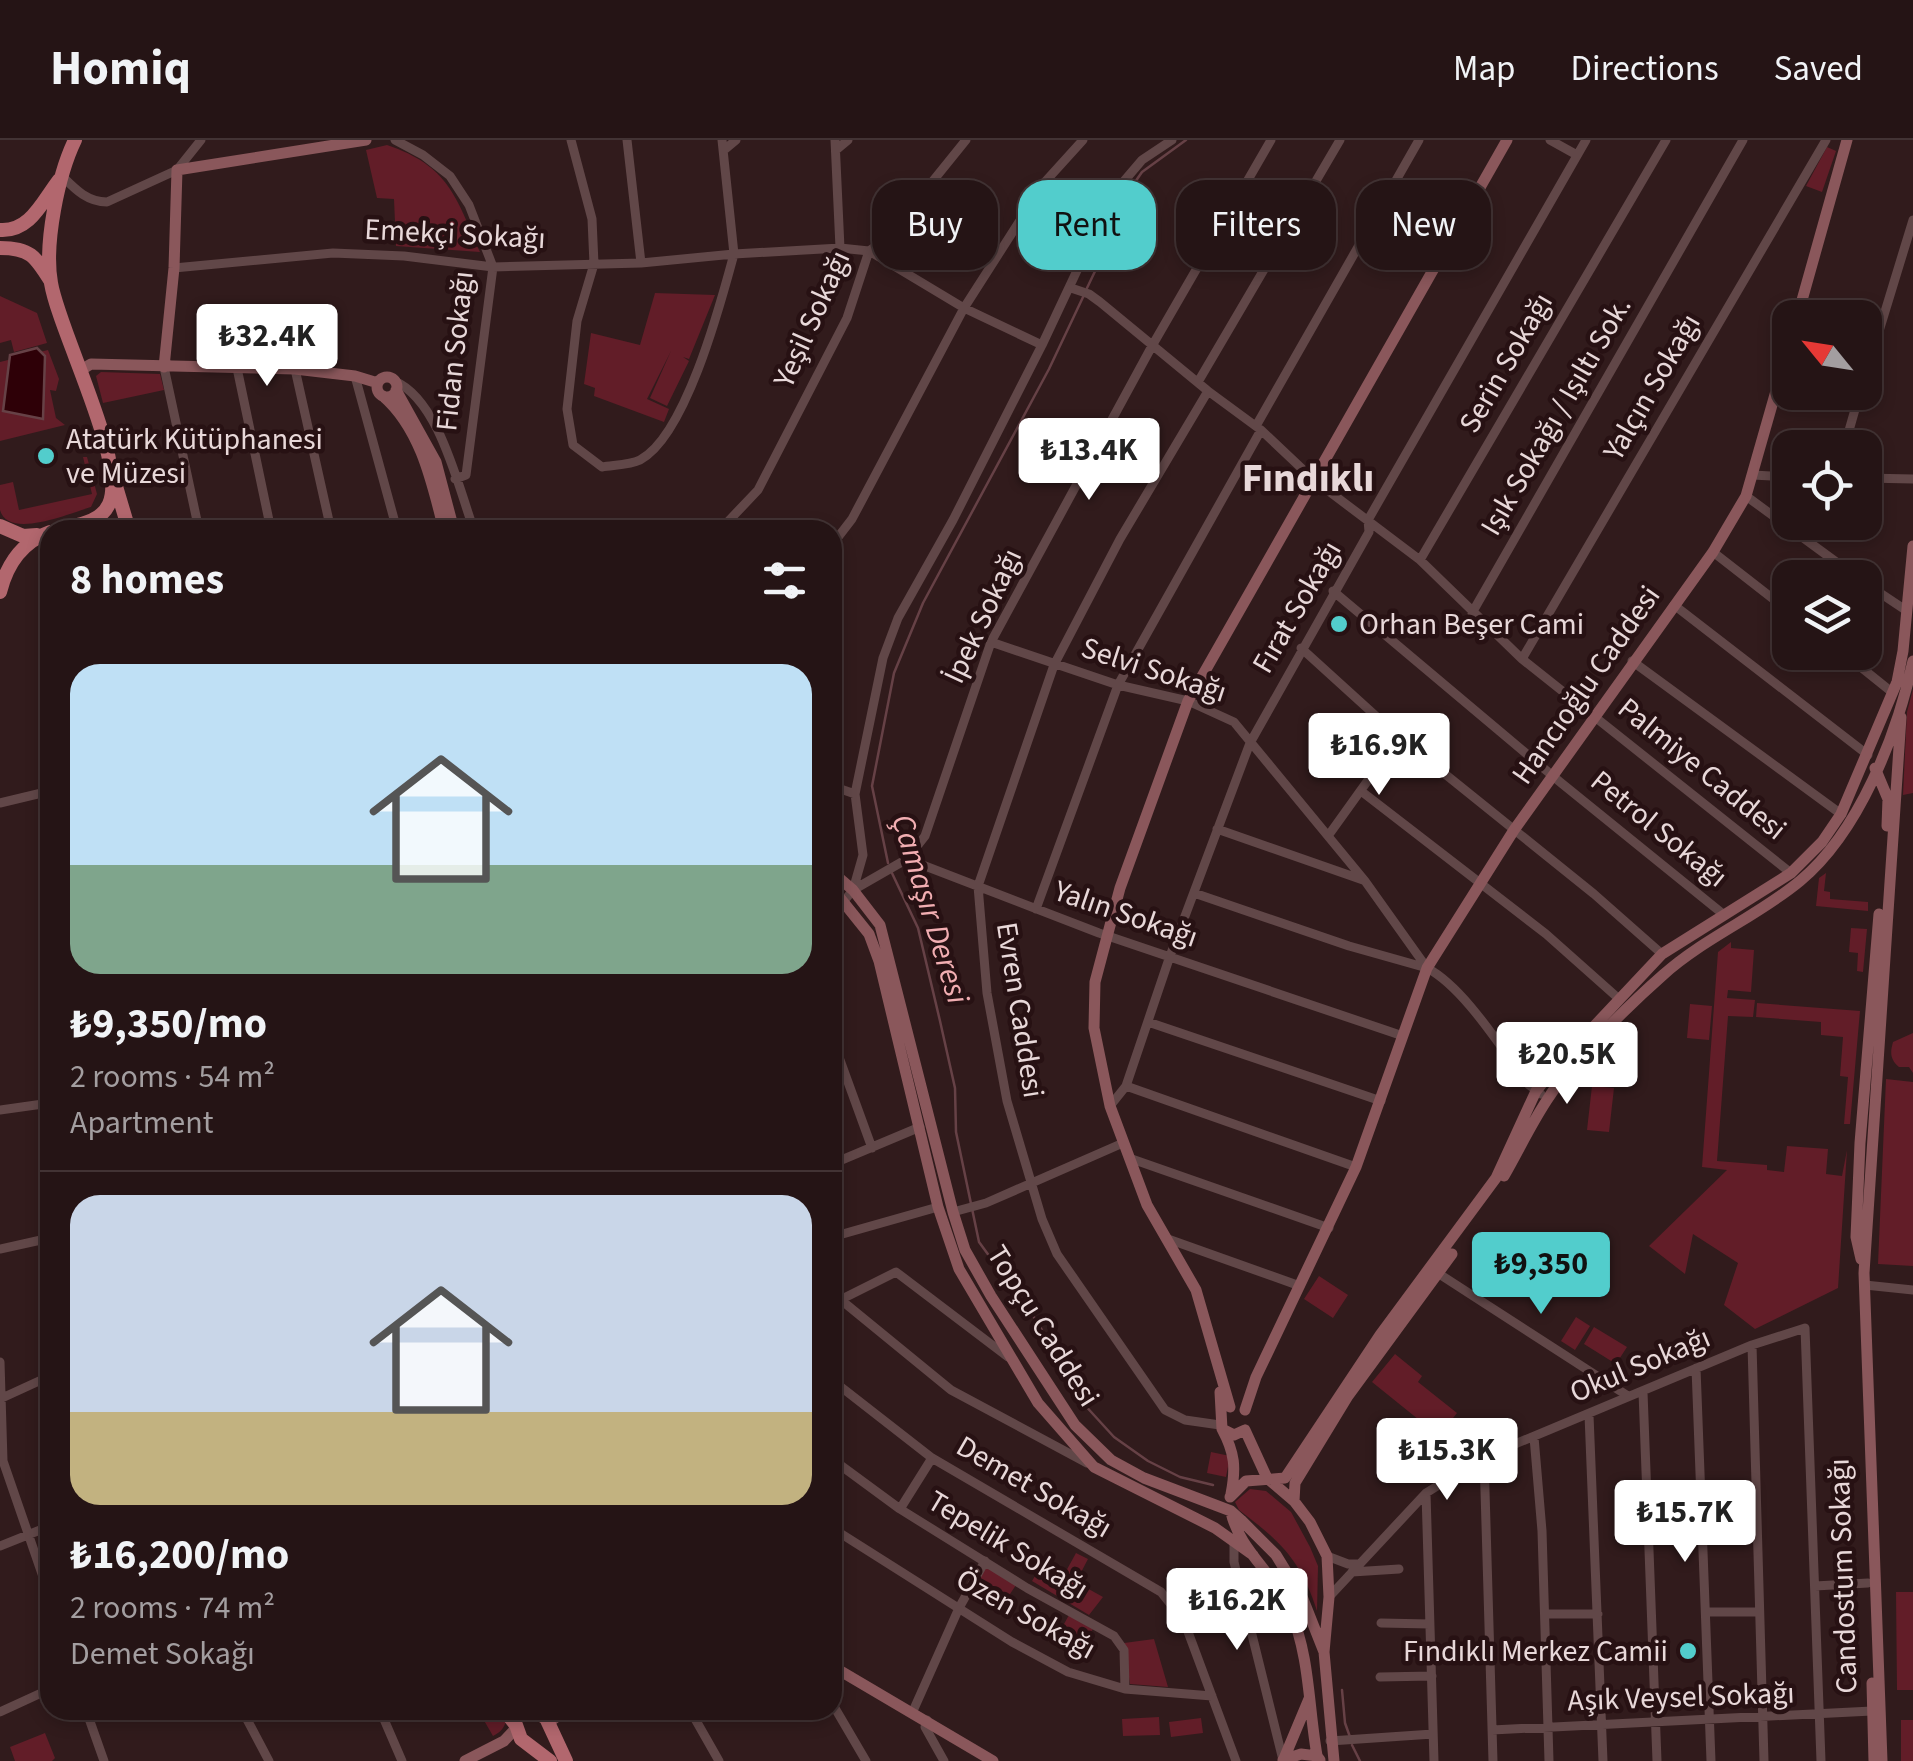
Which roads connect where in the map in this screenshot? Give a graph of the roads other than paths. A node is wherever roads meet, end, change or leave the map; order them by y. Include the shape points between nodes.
1 (75, 140) edge
2 (201, 140) edge
3 (366, 140) edge
4 (395, 140) edge
5 (571, 140) edge
6 (628, 140) edge
7 (736, 140) edge
8 (848, 140) edge
9 (966, 140) edge
10 (1083, 140) edge
11 (1172, 140) edge
12 (1271, 140) edge
13 (1340, 140) edge
14 (1419, 140) edge
15 (1507, 140) edge
16 (1550, 140) edge
17 (1586, 140) edge
18 (1666, 140) edge
19 (1743, 140) edge
20 (1826, 140) edge
21 (1847, 140) edge
22 (723, 145) edge
23 (836, 145) edge
24 (1577, 155) junction
25 (178, 170) junction
26 (62, 176) junction
27 (1913, 220) edge
28 (0, 230) edge
29 (0, 248) edge
30 (840, 248) junction
31 (869, 251) junction
32 (734, 254) junction
33 (641, 263) junction
34 (594, 264) junction
35 (174, 268) junction
36 (492, 268) junction
37 (50, 280) junction
38 (1074, 289) junction
39 (1802, 300) edge
40 (964, 308) junction
41 (1882, 321) edge
42 (1042, 345) junction
43 (1152, 346) junction
44 (164, 367) junction
45 (237, 368) junction
46 (294, 369) junction
47 (81, 370) junction
48 (355, 376) junction
49 (1198, 382) junction
50 (378, 383) junction
51 (395, 386) junction
52 (1208, 391) junction
53 (383, 396) junction
54 (1772, 408) edge
55 (1258, 428) junction
56 (112, 472) junction
57 (1754, 474) junction
58 (1772, 475) edge
59 (1882, 478) edge
60 (455, 479) junction
61 (1913, 479) edge
62 (1314, 480) junction
63 (1746, 496) junction
64 (94, 520) edge
65 (125, 520) edge
66 (197, 520) edge
67 (268, 520) edge
68 (329, 520) edge
69 (394, 520) edge
70 (441, 520) edge
71 (451, 520) edge
72 (470, 520) edge
73 (730, 520) edge
74 (1368, 520) junction
75 (0, 526) edge
76 (842, 532) edge
77 (40, 534) edge
78 (40, 537) edge
79 (1913, 546) edge
80 (1713, 552) junction
81 (1420, 560) junction
82 (1833, 560) edge
83 (1333, 591) junction
84 (0, 592) edge
85 (1882, 595) edge
86 (1772, 598) edge
87 (1674, 605) junction
88 (1907, 610) junction
89 (1472, 613) junction
90 (991, 642) junction
91 (1301, 648) junction
92 (1522, 660) junction
93 (1632, 661) junction
94 (1913, 662) edge
95 (1054, 665) junction
96 (1864, 670) edge
97 (1118, 684) junction
98 (1898, 698) junction
99 (1188, 701) junction
100 (1594, 714) junction
101 (1399, 737) junction
102 (1250, 742) junction
103 (1874, 761) junction
104 (1552, 775) junction
105 (1898, 780) junction
106 (842, 789) edge
107 (1361, 790) junction
108 (40, 794) edge
109 (855, 794) junction
110 (1861, 801) junction
111 (0, 802) edge
112 (1888, 804) junction
113 (1841, 814) junction
114 (1216, 829) junction
115 (1514, 830) junction
116 (1328, 836) junction
117 (907, 859) junction
118 (1791, 874) junction
119 (1366, 881) junction
120 (1480, 884) junction
121 (842, 886) edge
122 (978, 886) junction
123 (842, 893) edge
124 (1194, 893) junction
125 (849, 896) junction
126 (1036, 909) junction
127 (1723, 914) junction
128 (1106, 935) junction
129 (1662, 954) junction
130 (1170, 956) junction
131 (1427, 968) junction
132 (1618, 998) junction
133 (1148, 1022) junction
134 (1403, 1036) junction
135 (842, 1066) edge
136 (1126, 1086) junction
137 (1536, 1091) junction
138 (1548, 1098) junction
139 (1381, 1102) junction
140 (40, 1105) edge
141 (1110, 1106) junction
142 (0, 1110) edge
143 (920, 1127) junction
144 (1122, 1143) junction
145 (872, 1148) junction
146 (1129, 1158) junction
147 (842, 1160) edge
148 (1356, 1167) junction
149 (1031, 1182) junction
150 (938, 1207) junction
151 (956, 1212) junction
152 (1328, 1228) junction
153 (842, 1234) edge
154 (1168, 1239) junction
155 (40, 1240) edge
156 (0, 1249) edge
157 (1435, 1271) junction
158 (1864, 1279) junction
159 (1300, 1286) junction
160 (1913, 1290) edge
161 (842, 1299) edge
162 (842, 1306) edge
163 (1752, 1346) junction
164 (1009, 1358) junction
165 (0, 1362) edge
166 (1696, 1368) junction
167 (40, 1381) edge
168 (842, 1388) edge
169 (1868, 1389) junction
170 (1644, 1392) junction
171 (1628, 1396) junction
172 (2, 1398) edge
173 (1229, 1415) junction
174 (1589, 1415) junction
175 (1246, 1430) junction
176 (1534, 1437) junction
177 (1484, 1457) junction
178 (932, 1458) junction
179 (2, 1461) edge
180 (1094, 1466) junction
181 (842, 1467) edge
182 (1267, 1478) junction
183 (1426, 1492) junction
184 (1230, 1497) junction
185 (1294, 1500) junction
186 (900, 1509) junction
187 (1231, 1512) junction
188 (40, 1530) edge
189 (842, 1534) edge
190 (28, 1535) junction
191 (1234, 1540) junction
192 (0, 1546) edge
193 (1253, 1555) junction
194 (1327, 1556) junction
195 (985, 1561) junction
196 (1354, 1568) junction
197 (40, 1569) edge
198 (1399, 1569) dead end
199 (1868, 1583) junction
200 (1815, 1586) junction
201 (1329, 1597) junction
202 (959, 1608) junction
203 (1707, 1612) junction
204 (1759, 1612) junction
205 (1545, 1614) junction
206 (1598, 1614) junction
207 (1381, 1623) dead end
208 (1430, 1624) junction
209 (1324, 1652) junction
210 (842, 1672) edge
211 (1380, 1676) dead end
212 (1432, 1676) junction
213 (1125, 1690) junction
214 (40, 1694) edge
215 (1311, 1695) junction
216 (1212, 1696) junction
217 (913, 1711) junction
218 (1872, 1711) junction
219 (0, 1712) edge
220 (1820, 1716) junction
221 (1763, 1718) junction
222 (90, 1720) edge
223 (247, 1720) edge
224 (384, 1720) edge
225 (511, 1720) edge
226 (523, 1720) edge
227 (546, 1720) edge
228 (549, 1720) edge
229 (696, 1720) edge
230 (842, 1720) edge
231 (927, 1720) junction
232 (1710, 1720) junction
233 (1656, 1722) junction
234 (1602, 1724) junction
235 (1548, 1728) junction
236 (1492, 1730) junction
237 (520, 1734) junction
238 (1433, 1734) junction
239 (1330, 1742) junction
240 (1319, 1759) edge
241 (104, 1761) edge
242 (268, 1761) edge
243 (402, 1761) edge
244 (465, 1761) edge
245 (550, 1761) edge
246 (566, 1761) edge
247 (719, 1761) edge
248 (866, 1761) edge
249 (944, 1761) edge
250 (994, 1761) edge
251 (1236, 1761) edge
252 (1283, 1761) edge
253 (1334, 1761) edge
254 (1434, 1761) edge
255 (1493, 1761) edge
256 (1549, 1761) edge
257 (1603, 1761) edge
258 (1657, 1761) edge
259 (1712, 1761) edge
260 (1764, 1761) edge
261 (1821, 1761) edge
262 (1874, 1761) edge
263 (1882, 1761) edge

1 - 26 main road
2 - 25 street
3 - 25 street
4 - 36 street, Fidan Sokağı via 450,176 469,204
5 - 34 street via 592,219
6 - 33 street
7 - 22 street
8 - 23 street
9 - 31 street, Yeşil Sokağı
10 - 40 street via 1044,183
11 - 38 street via 1142,160 1113,194
12 - 43 street, İpek Sokağı
13 - 49 street
14 - 55 street
15 - 62 street
16 - 24 street
17 - 24 street, Fırat Sokağı
18 - 81 street, Serin Sokağı
19 - 89 street, Işık Sokağı / Işıltı Sok.
20 - 92 street, Yalçın Sokağı
21 - 39 street
22 - 32 street
23 - 30 street
24 - 74 street, Fırat Sokağı
25 - 26 street via 106,202 78,192
25 - 35 street
26 - 28 main road via 26,225
26 - 37 main road
27 - 41 street
29 - 37 main road via 35,256
30 - 31 street, Emekçi Sokağı
30 - 32 street, Emekçi Sokağı
31 - 40 street
31 - 73 street, Yeşil Sokağı via 847,318 758,490
32 - 33 street, Emekçi Sokağı
32 - 34 street via 706,356 668,429 638,461 602,467 573,444 567,409 577,321
33 - 34 street, Emekçi Sokağı
34 - 36 street, Emekçi Sokağı
35 - 36 street, Emekçi Sokağı via 333,253
35 - 44 street
36 - 60 street, Fidan Sokağı via 466,475
37 - 47 main road
38 - 42 street
38 - 43 street, Palmiye Caddesi
40 - 42 street
40 - 76 street
42 - 109 street via 898,618 883,658
43 - 49 street, Palmiye Caddesi
43 - 90 street, İpek Sokağı
44 - 45 street
44 - 47 street via 91,364
44 - 66 street
45 - 46 street
45 - 67 street
46 - 48 street
46 - 68 street
47 - 56 main road
48 - 50 street
48 - 69 street
49 - 52 street, Palmiye Caddesi
50 - 51 street via 385,378
50 - 53 street
51 - 53 street
51 - 60 street via 405,385 428,411
51 - 71 street via 436,462
52 - 55 street, Palmiye Caddesi
52 - 95 street, Evren Caddesi
53 - 70 street via 415,440
54 - 57 street, Hancıoğlu Caddesi
55 - 62 street, Palmiye Caddesi
55 - 97 street
56 - 64 main road via 108,506
56 - 65 main road
57 - 58 street
57 - 63 street, Hancıoğlu Caddesi
59 - 61 street
60 - 72 street
62 - 74 street, Palmiye Caddesi
62 - 99 street
63 - 80 street, Hancıoğlu Caddesi
63 - 82 street
74 - 81 street, Palmiye Caddesi
74 - 83 street, Fırat Sokağı via 1368,532
75 - 77 main road via 24,536
78 - 84 main road via 14,558
79 - 88 street
80 - 86 street
80 - 87 street, Hancıoğlu Caddesi
81 - 89 street, Palmiye Caddesi
83 - 91 street, Fırat Sokağı
83 - 104 street, Petrol Sokağı
85 - 88 street
87 - 93 street, Hancıoğlu Caddesi
87 - 103 street
88 - 98 street
89 - 92 street, Palmiye Caddesi
90 - 95 street, Selvi Sokağı
90 - 117 street, İpek Sokağı via 925,836
91 - 101 street
91 - 102 street, Fırat Sokağı
92 - 100 street, Palmiye Caddesi
93 - 100 street, Hancıoğlu Caddesi
93 - 113 street
94 - 98 street
95 - 97 street, Selvi Sokağı
95 - 122 street, Evren Caddesi
96 - 98 street
97 - 99 street, Selvi Sokağı
97 - 126 street
98 - 103 street
98 - 105 street
99 - 102 street, Selvi Sokağı via 1234,722
99 - 128 street
100 - 104 street, Hancıoğlu Caddesi
100 - 118 street, Palmiye Caddesi
101 - 107 street
101 - 115 street
102 - 114 street, Fırat Sokağı
102 - 116 street, Selvi Sokağı
103 - 105 street via 1893,768
103 - 110 street
103 - 112 street
103 - 113 street
104 - 115 street, Hancıoğlu Caddesi
104 - 127 street, Petrol Sokağı
105 - 158 street
106 - 109 street
107 - 116 street
107 - 120 street
108 - 111 street
109 - 125 street via 862,855
110 - 112 street via 1870,796
110 - 138 street via 1816,866 1674,965
112 - 158 street via 1860,1143 1856,1237
113 - 118 street
114 - 119 street
114 - 124 street, Fırat Sokağı
115 - 120 street, Hancıoğlu Caddesi
115 - 129 street
116 - 119 street, Selvi Sokağı
117 - 122 street, Yalın Sokağı
117 - 125 street
118 - 127 street
119 - 131 street, Selvi Sokağı
120 - 131 street, Hancıoğlu Caddesi
120 - 132 street
121 - 125 street, Topçu Caddesi
122 - 126 street, Yalın Sokağı
122 - 149 street, Evren Caddesi via 987,994 1006,1101
123 - 125 street, Topçu Caddesi
124 - 130 street, Fırat Sokağı
124 - 131 street
125 - 143 street, Topçu Caddesi via 878,961
125 - 151 street, Topçu Caddesi via 872,912 888,950
126 - 128 street, Yalın Sokağı
127 - 129 street
128 - 130 street, Yalın Sokağı
128 - 141 street via 1094,1028
129 - 132 street
130 - 133 street, Fırat Sokağı
130 - 134 street, Yalın Sokağı
131 - 134 street, Hancıoğlu Caddesi
131 - 137 street, Selvi Sokağı via 1466,1004
132 - 137 street
133 - 136 street, Fırat Sokağı
133 - 139 street
134 - 139 street, Hancıoğlu Caddesi
135 - 145 street
136 - 141 street, Fırat Sokağı
136 - 148 street
137 - 138 street, Selvi Sokağı
137 - 157 street via 1496,1178
138 - 157 street via 1501,1182
139 - 148 street, Hancıoğlu Caddesi
140 - 142 street
141 - 144 street
143 - 145 street
143 - 150 street, Topçu Caddesi
144 - 146 street
144 - 149 street
145 - 147 street
146 - 152 street
146 - 154 street
148 - 152 street, Hancıoğlu Caddesi
149 - 151 street
149 - 173 street, Evren Caddesi via 1057,1254 1165,1410 1185,1420
150 - 153 street
150 - 164 street, Topçu Caddesi via 959,1269
151 - 187 street, Topçu Caddesi via 965,1250 1075,1426 1111,1460
152 - 159 street, Hancıoğlu Caddesi
154 - 159 street
154 - 173 street via 1196,1290
155 - 156 street
157 - 171 street
157 - 182 street via 1380,1335 1285,1478
157 - 185 street via 1348,1396 1295,1483
158 - 160 street
158 - 169 street
159 - 173 street, Hancıoğlu Caddesi via 1256,1377
161 - 164 street via 890,1272 900,1273
162 - 180 street via 951,1390
163 - 166 street, Okul Sokağı
163 - 200 street, Okul Sokağı via 1805,1328
163 - 204 street
164 - 180 street, Topçu Caddesi via 1038,1403
165 - 172 street
166 - 170 street, Okul Sokağı
166 - 203 street
167 - 172 street
168 - 178 street, Demet Sokağı
169 - 199 street, Candostum Sokağı
169 - 263 street
170 - 171 street, Okul Sokağı
170 - 233 street
171 - 174 street, Okul Sokağı
172 - 179 street
173 - 175 street via 1248,1421
173 - 175 street via 1234,1435
173 - 184 street via 1236,1468
174 - 176 street, Okul Sokağı
174 - 206 street
175 - 182 street
176 - 177 street, Okul Sokağı
176 - 205 street
177 - 183 street, Okul Sokağı
177 - 236 street
178 - 186 street
178 - 216 street, Demet Sokağı via 1161,1592 1184,1620
179 - 190 street
180 - 191 street, Topçu Caddesi
181 - 186 street, Tepelik Sokağı
182 - 184 street via 1246,1481
182 - 185 street
183 - 196 street, Okul Sokağı
183 - 208 street
184 - 187 street
185 - 194 street
186 - 195 street, Tepelik Sokağı
187 - 193 street
187 - 209 street, Topçu Caddesi via 1276,1555
188 - 190 street
189 - 202 street, Özen Sokağı
190 - 192 street
190 - 197 street
191 - 193 street, Topçu Caddesi
191 - 252 street
193 - 215 street via 1289,1607
194 - 196 street
194 - 201 street
195 - 202 street
195 - 213 street, Tepelik Sokağı via 1114,1636 1124,1650
196 - 198 street
196 - 201 street, Okul Sokağı
199 - 200 street
199 - 218 street, Candostum Sokağı
200 - 220 street
201 - 209 street
202 - 213 street, Özen Sokağı via 1068,1672
202 - 217 street
203 - 204 street
203 - 232 street
204 - 221 street
205 - 206 street
205 - 235 street
206 - 234 street
207 - 208 street
208 - 212 street
209 - 239 street
210 - 217 street
211 - 212 street
212 - 238 street
213 - 216 street, Özen Sokağı
214 - 219 street
215 - 240 street
215 - 252 street
216 - 251 street, Demet Sokağı
217 - 231 street
218 - 220 street, Aşık Veysel Sokağı
218 - 262 street, Candostum Sokağı
220 - 221 street, Aşık Veysel Sokağı
220 - 261 street
221 - 232 street, Aşık Veysel Sokağı
221 - 260 street
222 - 241 street
223 - 242 street
224 - 243 street
225 - 237 main road
226 - 237 main road
227 - 237 main road via 540,1741
228 - 246 main road
229 - 247 street
230 - 248 street
231 - 249 street
231 - 250 street
232 - 233 street, Aşık Veysel Sokağı
232 - 259 street
233 - 234 street, Aşık Veysel Sokağı
233 - 258 street
234 - 235 street, Aşık Veysel Sokağı
234 - 257 street
235 - 236 street, Aşık Veysel Sokağı
235 - 256 street
236 - 255 street
237 - 244 street
237 - 245 main road
238 - 239 street
238 - 254 street
239 - 253 street
240 - 252 street via 1301,1754

